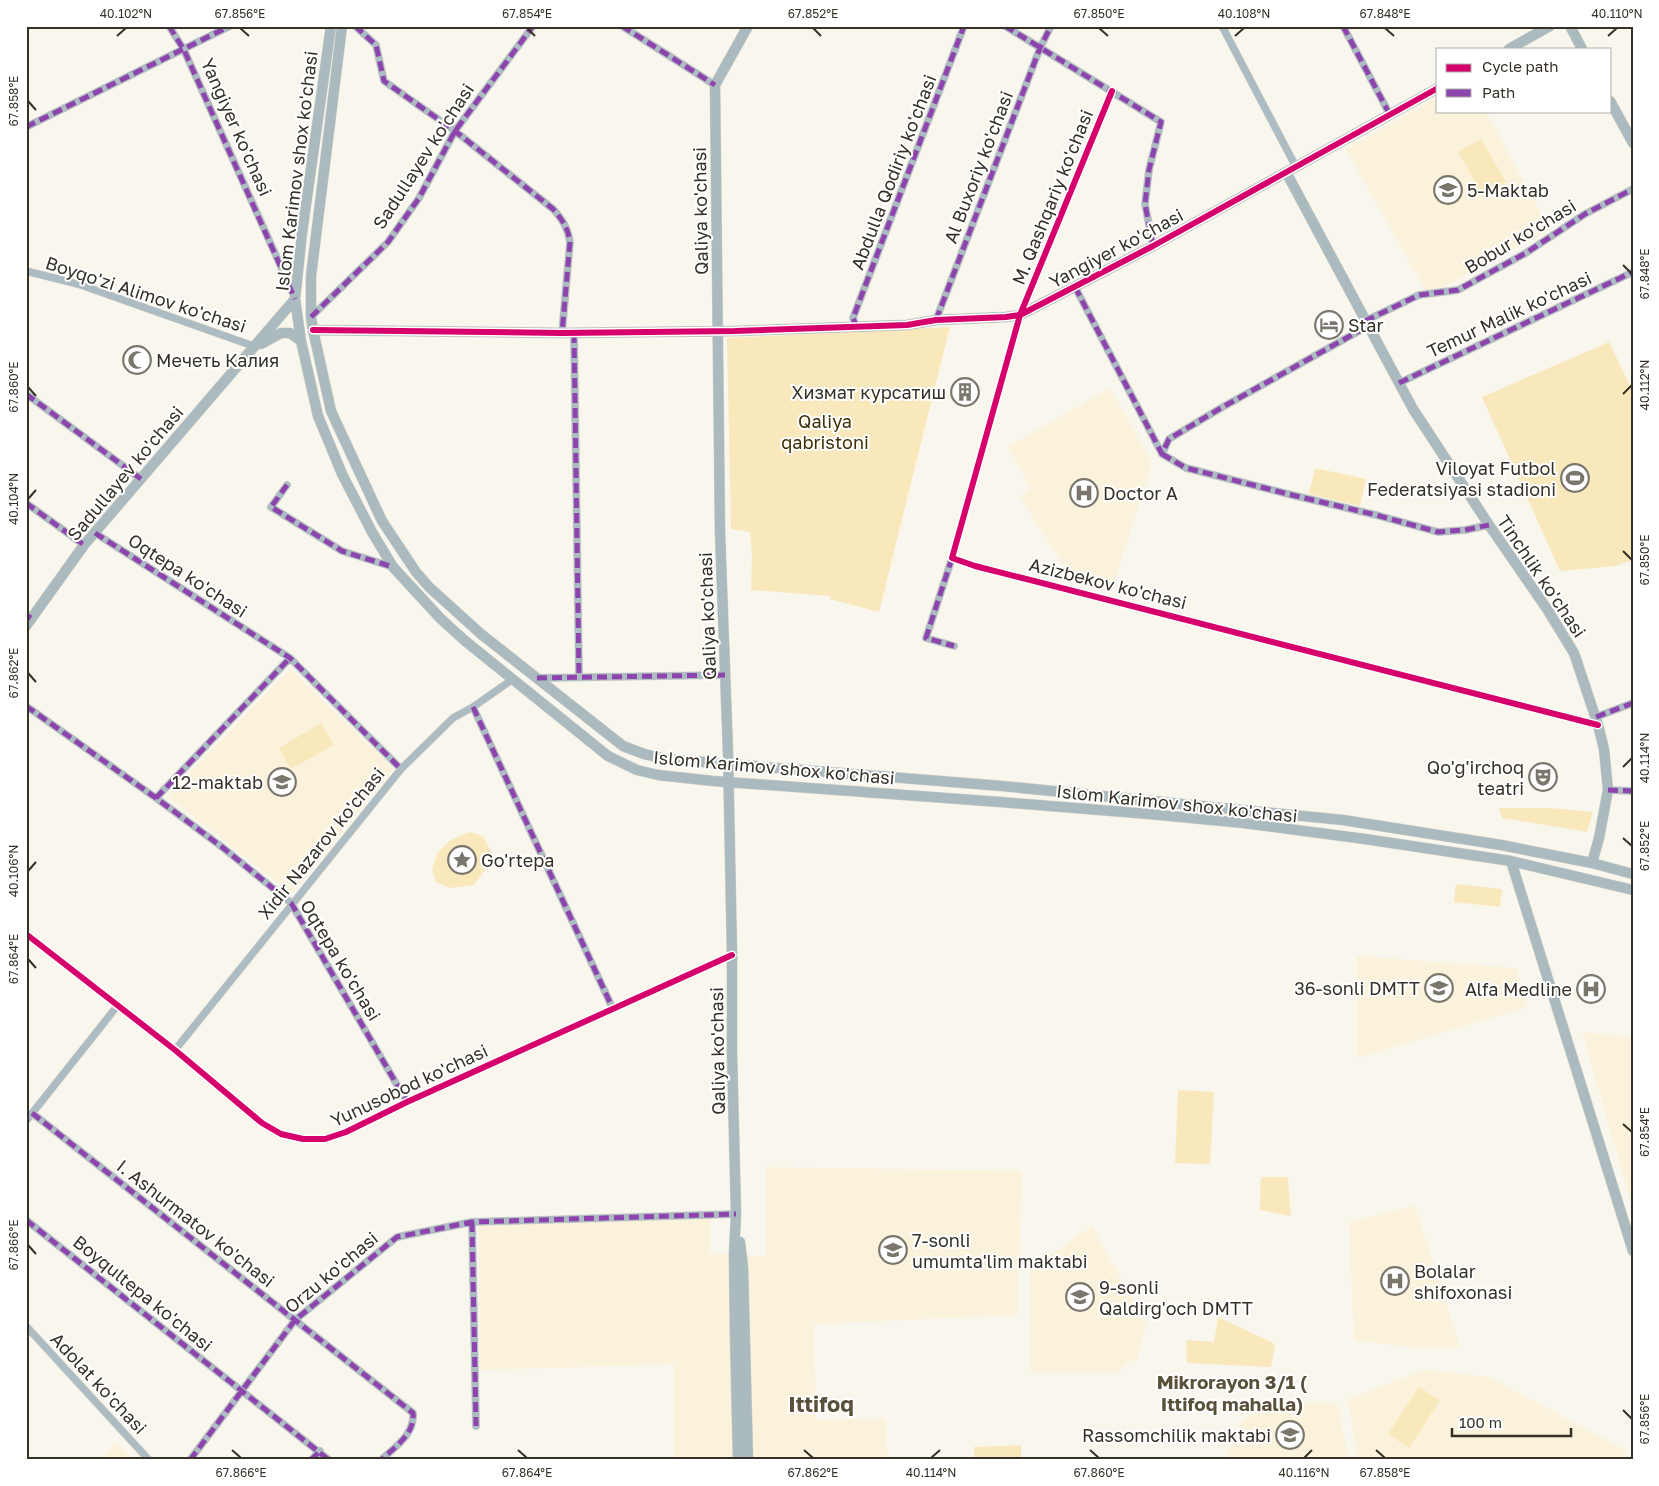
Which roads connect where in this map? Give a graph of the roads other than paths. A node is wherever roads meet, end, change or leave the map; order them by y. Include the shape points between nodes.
1 (169, 26) edge
2 (230, 26) edge
3 (331, 26) edge
4 (342, 26) edge
5 (355, 26) edge
6 (533, 26) edge
7 (622, 26) edge
8 (748, 26) edge
9 (964, 26) edge
10 (1005, 26) edge
11 (1051, 26) edge
12 (1222, 26) edge
13 (1343, 26) edge
14 (1550, 26) edge
15 (1570, 26) edge
16 (1040, 48) junction
17 (1511, 48) edge
18 (1581, 48) edge
19 (184, 50) junction
20 (323, 80) junction
21 (335, 82) junction
22 (715, 85) junction
23 (1436, 89) edge
24 (1112, 91) junction
25 (1612, 105) edge
26 (1390, 115) junction
27 (26, 127) edge
28 (455, 131) junction
29 (1633, 143) edge
30 (1291, 170) junction
31 (1633, 189) edge
32 (1153, 246) junction
33 (26, 271) edge
34 (1633, 272) edge
35 (1074, 287) junction
36 (295, 299) junction
37 (1020, 315) junction
38 (311, 317) junction
39 (936, 320) junction
40 (1366, 324) junction
41 (857, 328) junction
42 (313, 330) junction
43 (718, 332) junction
44 (562, 333) junction
45 (574, 333) junction
46 (301, 341) junction
47 (256, 347) junction
48 (1399, 383) junction
49 (26, 394) edge
50 (1162, 454) junction
51 (141, 478) junction
52 (287, 485) dead end
53 (26, 503) edge
54 (384, 523) junction
55 (1489, 525) junction
56 (372, 532) junction
57 (95, 533) junction
58 (84, 545) junction
59 (952, 558) junction
60 (393, 567) junction
61 (28, 620) edge
62 (954, 646) dead end
63 (290, 658) junction
64 (725, 675) junction
65 (578, 677) junction
66 (537, 678) junction
67 (513, 679) junction
68 (1633, 703) edge
69 (26, 706) edge
70 (472, 707) junction
71 (1597, 721) junction
72 (729, 765) junction
73 (401, 769) junction
74 (728, 782) junction
75 (1608, 790) junction
76 (1633, 791) edge
77 (156, 798) junction
78 (1200, 806) junction
79 (1197, 819) junction
80 (1511, 861) junction
81 (1592, 863) junction
82 (1633, 874) edge
83 (1633, 890) edge
84 (291, 903) junction
85 (26, 934) edge
86 (732, 955) junction
87 (118, 1005) junction
88 (613, 1009) junction
89 (175, 1050) junction
90 (407, 1102) junction
91 (32, 1113) junction
92 (26, 1121) edge
93 (736, 1214) junction
94 (26, 1220) edge
95 (472, 1222) junction
96 (1633, 1251) edge
97 (295, 1320) junction
98 (26, 1326) edge
99 (241, 1391) junction
100 (476, 1426) dead end
101 (320, 1451) junction
102 (148, 1460) edge
103 (190, 1460) edge
104 (311, 1460) edge
105 (329, 1460) edge
106 (381, 1460) edge
107 (738, 1460) edge
108 (748, 1460) edge

1 - 19 street, Yangiyer ko'chasi
2 - 19 street
3 - 20 main road, Islom Karimov shox ko'chasi
4 - 21 main road, Islom Karimov shox ko'chasi
5 - 28 street via 376,45 384,81
6 - 28 street, Sadullayev ko'chasi
7 - 22 street
8 - 22 main road, Qaliya ko'chasi
9 - 41 street, Abdulla Qodiriy ko'chasi via 853,318
10 - 16 street
11 - 16 street, Al Buxoriy ko'chasi
12 - 30 street
13 - 26 street
14 - 17 main road
15 - 18 main road
16 - 24 street
16 - 39 street, Al Buxoriy ko'chasi
19 - 27 street
19 - 36 street, Yangiyer ko'chasi
20 - 21 main road
20 - 36 main road, Islom Karimov shox ko'chasi
21 - 38 main road, Islom Karimov shox ko'chasi via 315,235
22 - 43 main road, Qaliya ko'chasi
23 - 26 main road, Yangiyer ko'chasi
24 - 32 street via 1162,122 1149,170 1145,204
24 - 37 street, M. Qashqariy ko'chasi
25 - 29 main road
26 - 30 main road, Yangiyer ko'chasi
28 - 38 street, Sadullayev ko'chasi via 419,198 388,242
28 - 44 street via 553,209 568,231 570,254
30 - 32 main road, Yangiyer ko'chasi
30 - 40 main road, Tinchlik ko'chasi
31 - 40 street, Bobur ko'chasi via 1584,214 1526,253 1458,290 1419,295
32 - 35 main road, Yangiyer ko'chasi
33 - 47 street, Boyqo'zi Alimov ko'chasi via 78,284
34 - 48 street, Temur Malik ko'chasi
35 - 37 main road, Yangiyer ko'chasi
35 - 50 street
36 - 46 main road, Islom Karimov shox ko'chasi
36 - 47 main road, Sadullayev ko'chasi
37 - 39 main road, Yangiyer ko'chasi
37 - 59 street
38 - 42 main road, Islom Karimov shox ko'chasi
39 - 41 main road, Yangiyer ko'chasi
40 - 48 main road, Tinchlik ko'chasi
40 - 50 street via 1169,439
41 - 43 main road, Yangiyer ko'chasi
42 - 44 main road, Yangiyer ko'chasi
42 - 54 main road, Islom Karimov shox ko'chasi via 331,411
43 - 45 main road, Yangiyer ko'chasi
43 - 64 main road, Qaliya ko'chasi
44 - 45 main road, Yangiyer ko'chasi
45 - 65 street
46 - 47 main road, Sadullayev ko'chasi via 290,333 281,333
46 - 56 main road, Islom Karimov shox ko'chasi via 318,416 342,474
47 - 51 main road, Sadullayev ko'chasi
48 - 55 main road, Tinchlik ko'chasi
49 - 51 street
50 - 55 street via 1186,468 1438,532
51 - 57 main road, Sadullayev ko'chasi
52 - 60 street via 271,507 342,551
53 - 58 street
54 - 56 main road via 380,531
54 - 66 main road, Islom Karimov shox ko'chasi via 429,588
55 - 71 main road, Tinchlik ko'chasi via 1574,653
56 - 60 main road, Islom Karimov shox ko'chasi
57 - 58 main road, Sadullayev ko'chasi
57 - 63 street, Oqtepa ko'chasi
58 - 61 main road, Sadullayev ko'chasi
59 - 62 street via 926,638
59 - 71 street, Azizbekov ko'chasi via 1501,701
60 - 67 main road, Islom Karimov shox ko'chasi via 440,618
63 - 73 street, Oqtepa ko'chasi
63 - 77 street
64 - 65 street
64 - 72 main road, Qaliya ko'chasi
65 - 66 street
66 - 72 main road, Islom Karimov shox ko'chasi via 623,746 634,751 666,759
67 - 70 street, Xidir Nazarov ko'chasi
67 - 74 main road, Islom Karimov shox ko'chasi via 618,761 658,775
68 - 71 street
69 - 77 street, Oqtepa ko'chasi
70 - 73 street, Xidir Nazarov ko'chasi via 453,718
70 - 88 street
71 - 75 main road, Tinchlik ko'chasi via 1604,749
72 - 74 main road, Qaliya ko'chasi
72 - 78 main road, Islom Karimov shox ko'chasi via 1002,786
73 - 84 street, Xidir Nazarov ko'chasi
74 - 79 main road, Islom Karimov shox ko'chasi
74 - 86 main road, Qaliya ko'chasi
75 - 76 street
75 - 81 main road, Tinchlik ko'chasi
77 - 84 street, Oqtepa ko'chasi
78 - 79 main road via 1194,809
78 - 81 main road, Islom Karimov shox ko'chasi via 1343,820
79 - 80 main road, Islom Karimov shox ko'chasi
80 - 83 main road, Islom Karimov shox ko'chasi
80 - 96 main road
81 - 82 main road, Islom Karimov shox ko'chasi
84 - 89 street, Xidir Nazarov ko'chasi
84 - 90 street, Oqtepa ko'chasi
85 - 87 street, Yunusobod ko'chasi
86 - 88 street, Yunusobod ko'chasi
86 - 93 main road, Qaliya ko'chasi
87 - 89 street, Yunusobod ko'chasi
87 - 91 street
88 - 90 street, Yunusobod ko'chasi
89 - 90 street, Yunusobod ko'chasi via 262,1122 292,1138 314,1140 336,1136
91 - 92 street
91 - 97 street, I. Ashurmatov ko'chasi
93 - 95 street, Orzu ko'chasi
93 - 107 main road, Qaliya ko'chasi via 734,1334
93 - 108 main road, Qaliya ko'chasi via 743,1267
94 - 99 street, Boyqultepa ko'chasi
95 - 97 street, Orzu ko'chasi via 396,1237
95 - 100 street
97 - 99 street, Orzu ko'chasi
97 - 106 street, I. Ashurmatov ko'chasi via 413,1414 414,1422 409,1433
98 - 102 street, Adolat ko'chasi
99 - 101 street, Boyqultepa ko'chasi
99 - 103 street, Orzu ko'chasi
101 - 104 street
101 - 105 street, Boyqultepa ko'chasi

